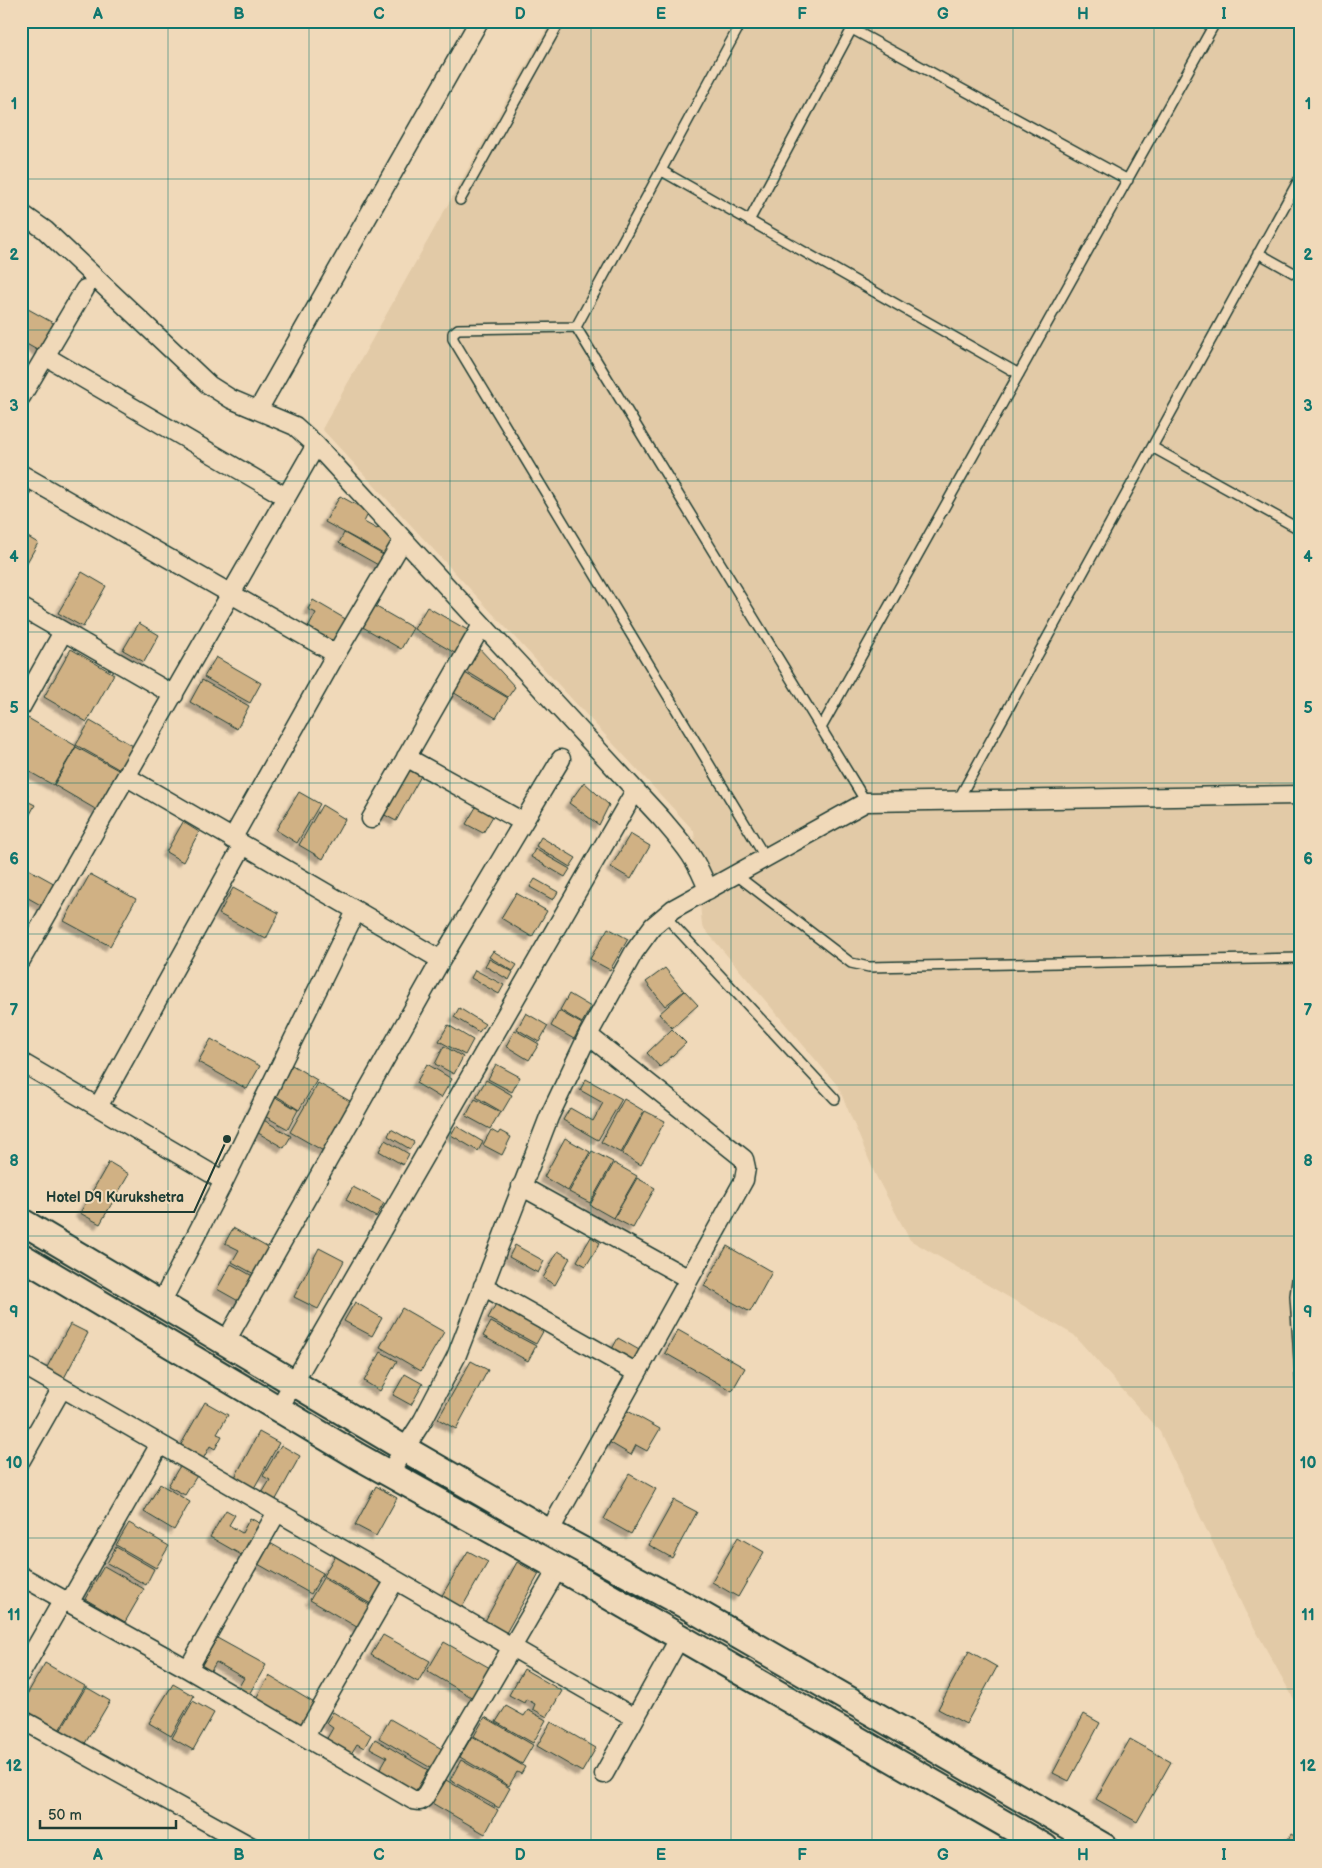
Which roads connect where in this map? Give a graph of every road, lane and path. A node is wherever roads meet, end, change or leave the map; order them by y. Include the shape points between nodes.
1 (479, 21) edge
2 (560, 21) edge
3 (742, 21) edge
4 (1216, 21) edge
5 (854, 25) edge
6 (662, 171) junction
7 (1301, 176) edge
8 (1128, 180) junction
9 (460, 200) dead end
10 (21, 213) edge
11 (749, 221) junction
12 (1258, 253) junction
13 (1301, 277) edge
14 (85, 289) dead end
15 (576, 327) junction
16 (45, 356) junction
17 (1019, 374) junction
18 (21, 396) edge
19 (258, 410) junction
20 (316, 445) junction
21 (1152, 447) junction
22 (21, 474) edge
23 (286, 497) junction
24 (1301, 530) edge
25 (403, 540) junction
26 (231, 594) junction
27 (21, 608) edge
28 (482, 624) junction
29 (63, 632) junction
30 (336, 654) junction
31 (174, 695) junction
32 (21, 707) edge
33 (821, 728) junction
34 (406, 757) junction
35 (561, 759) dead end
36 (127, 778) junction
37 (635, 791) junction
38 (1301, 795) edge
39 (958, 800) junction
40 (866, 802) junction
41 (371, 819) dead end
42 (522, 822) junction
43 (237, 842) junction
44 (765, 858) junction
45 (735, 874) junction
46 (708, 890) junction
47 (356, 911) junction
48 (665, 916) junction
49 (24, 950) edge
50 (1301, 958) edge
51 (441, 960) junction
52 (588, 1035) junction
53 (21, 1062) edge
54 (835, 1099) dead end
55 (98, 1106) junction
56 (224, 1181) junction
57 (521, 1186) junction
58 (21, 1221) edge
59 (21, 1256) edge
60 (1301, 1276) edge
61 (689, 1279) junction
62 (483, 1286) junction
63 (161, 1303) junction
64 (226, 1341) junction
65 (21, 1364) edge
66 (637, 1373) junction
67 (294, 1382) junction
68 (62, 1388) junction
69 (1301, 1391) edge
70 (278, 1408) junction
71 (160, 1444) junction
72 (404, 1449) junction
73 (21, 1460) edge
74 (389, 1473) junction
75 (278, 1512) junction
76 (549, 1532) junction
77 (558, 1568) junction
78 (21, 1576) edge
79 (395, 1580) junction
80 (66, 1602) junction
81 (680, 1637) junction
82 (512, 1647) junction
83 (188, 1669) junction
84 (21, 1673) edge
85 (635, 1718) junction
86 (21, 1719) edge
87 (304, 1736) junction
88 (604, 1774) dead end
89 (252, 1847) edge
90 (1045, 1847) edge
91 (1105, 1847) edge

1 - 19 street
2 - 9 lane
3 - 6 lane
4 - 8 lane
5 - 8 lane
5 - 11 lane
6 - 11 lane
6 - 15 lane
7 - 12 lane
8 - 17 lane
10 - 19 street via 44,230 209,386
11 - 17 lane
12 - 13 lane
12 - 21 lane
14 - 16 street
15 - 33 lane
15 - 44 lane via 458,329 453,339
16 - 18 street
16 - 23 street
17 - 33 lane
19 - 20 street via 295,426
20 - 23 street
20 - 25 street
21 - 24 lane
21 - 39 lane
22 - 26 street
23 - 26 street
25 - 28 street
25 - 30 street
26 - 30 street
26 - 31 street
27 - 29 street
28 - 34 street
28 - 37 street
29 - 31 street
29 - 32 street
30 - 43 street
31 - 36 street
33 - 40 lane
34 - 41 street
34 - 42 street
35 - 42 street
36 - 43 street
36 - 49 street
37 - 46 street via 692,855
37 - 67 street
38 - 39 street
39 - 40 street
40 - 44 street
42 - 51 street
43 - 47 street
43 - 55 street
44 - 45 street
45 - 46 street
45 - 50 lane via 851,963 869,966
46 - 48 street
47 - 51 street
47 - 56 street
48 - 52 street via 653,926 634,952
48 - 54 lane
51 - 64 street
52 - 57 street
52 - 61 street via 744,1159 744,1180
53 - 55 street
55 - 56 street
56 - 63 street
57 - 61 street
57 - 62 street
58 - 63 main road
59 - 70 main road
60 - 69 lane via 1297,1280 1295,1296
61 - 66 street
62 - 66 street
62 - 72 street via 456,1357
63 - 64 main road
64 - 67 main road
65 - 68 street
66 - 76 street
67 - 70 street
67 - 72 main road
68 - 71 street
68 - 73 street
70 - 74 main road
71 - 75 street
71 - 80 street
72 - 74 street
72 - 76 main road
74 - 77 main road
75 - 79 street
75 - 83 street
76 - 91 main road via 690,1608
77 - 81 main road
77 - 82 street
78 - 80 street
79 - 82 street
79 - 87 street
80 - 83 street
80 - 84 street
81 - 85 street
81 - 90 main road
82 - 85 street
82 - 87 street via 420,1801 413,1800
83 - 87 street
85 - 88 street
86 - 89 street

